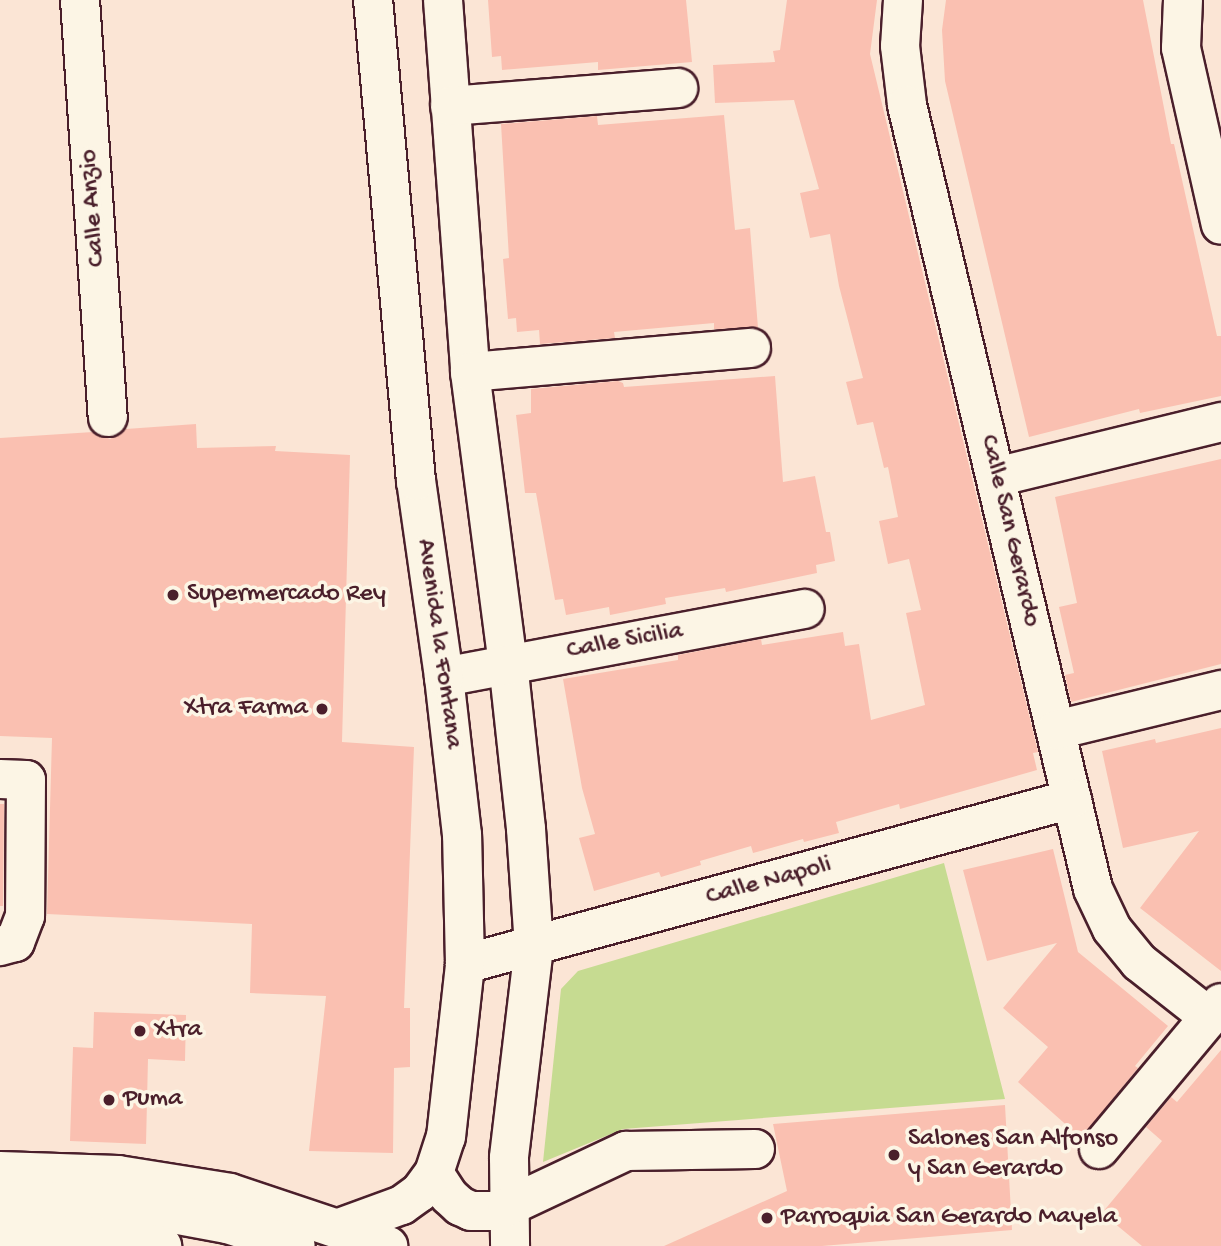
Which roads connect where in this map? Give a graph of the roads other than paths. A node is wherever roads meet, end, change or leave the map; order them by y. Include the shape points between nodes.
1 (80, 0) edge
2 (373, 0) edge
3 (443, 0) edge
4 (903, 0) edge
5 (1183, 0) edge
6 (678, 88) dead end
7 (450, 106) junction
8 (1221, 225) edge
9 (751, 348) dead end
10 (470, 372) junction
11 (108, 417) dead end
12 (1221, 422) edge
13 (996, 477) junction
14 (805, 609) dead end
15 (508, 663) junction
16 (444, 677) junction
17 (1221, 690) edge
18 (1056, 730) junction
19 (0, 779) edge
20 (1072, 799) junction
21 (0, 946) edge
22 (534, 947) junction
23 (465, 964) junction
24 (1215, 1010) edge
25 (755, 1149) dead end
26 (1100, 1149) dead end
27 (434, 1173) junction
28 (5, 1183) edge
29 (508, 1207) junction
30 (339, 1228) junction
31 (0, 1232) edge
32 (162, 1246) edge
33 (296, 1246) edge
34 (388, 1246) edge
35 (510, 1246) edge

1 - 11 street, Calle Anzio
2 - 16 street, Avenida la Fontana via 416,481
3 - 7 street
4 - 13 street, Calle San Gerardo via 900,46 907,105
5 - 8 street via 1181,48
6 - 7 street
7 - 10 street
9 - 10 street
10 - 15 street
12 - 13 street
13 - 18 street, Calle San Gerardo
14 - 15 street, Calle Sicilia
15 - 16 street, Calle Sicilia
15 - 22 street
16 - 23 street, Avenida la Fontana via 462,835
17 - 18 street
18 - 20 street, Calle San Gerardo
19 - 21 street via 26,780 25,916 15,942
20 - 22 street, Calle Napoli
20 - 24 street, Calle San Gerardo via 1093,888 1112,929 1139,962
22 - 23 street, Calle Napoli
22 - 29 street via 509,1158
23 - 27 street, Avenida la Fontana via 446,1137
24 - 26 street
25 - 29 street via 626,1151
27 - 29 street via 460,1206 471,1211
27 - 30 street, Avenida la Fontana via 420,1192 402,1205
28 - 30 street via 118,1175 230,1193
28 - 33 street via 227,1224
29 - 35 street
30 - 34 street
31 - 32 street via 115,1238

